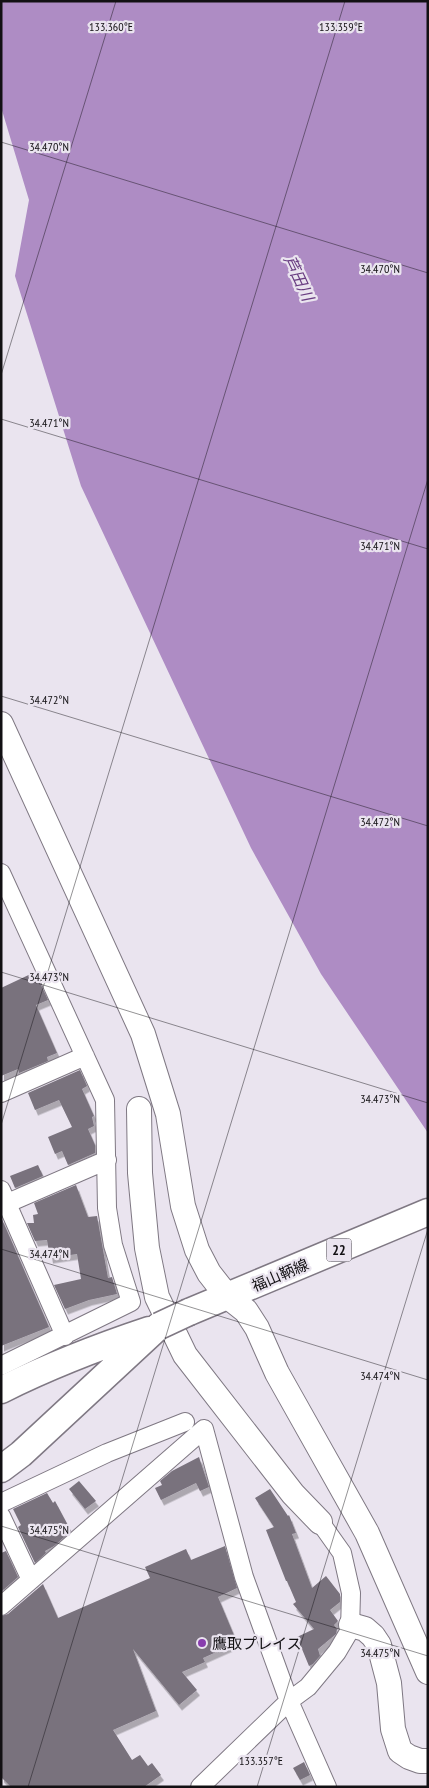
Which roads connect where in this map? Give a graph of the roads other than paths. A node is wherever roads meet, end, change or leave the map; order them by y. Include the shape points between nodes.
1 (1, 724) edge
2 (1, 873) edge
3 (85, 1056) junction
4 (1, 1093) edge
5 (139, 1109) dead end
6 (107, 1160) junction
7 (3, 1200) edge
8 (428, 1212) edge
9 (238, 1292) junction
10 (159, 1326) junction
11 (65, 1336) junction
12 (1, 1366) edge
13 (1, 1390) edge
14 (185, 1422) dead end
15 (1, 1469) edge
16 (1, 1503) edge
17 (1, 1516) edge
18 (320, 1522) joint
19 (31, 1580) junction
20 (1, 1606) edge
21 (351, 1625) junction
22 (428, 1672) edge
23 (299, 1694) junction
24 (428, 1761) edge
25 (200, 1787) edge
26 (328, 1787) edge

1 - 9 street via 143,1034 168,1114 183,1206 196,1250 209,1273
2 - 3 street
3 - 4 street
3 - 6 street via 105,1100
5 - 18 street via 140,1173 147,1248 157,1297 185,1355 293,1494
6 - 7 street
6 - 11 street via 107,1208 112,1245 131,1302
7 - 11 street
8 - 9 main road, 福山鞆線 / 22
9 - 10 main road, 福山鞆線 / 22, bridge
9 - 22 street via 277,1373 367,1533
10 - 13 main road, 福山鞆線 / 22 via 82,1353
10 - 15 main road, 福山鞆線 / 22
11 - 12 street
14 - 16 street via 107,1453
17 - 19 street
18 - 21 street via 342,1553 351,1592
19 - 20 street
19 - 23 street via 204,1429 244,1578
21 - 23 street via 337,1652
21 - 24 street via 365,1629 379,1646 389,1683 393,1729 400,1751 420,1761
23 - 25 street
23 - 26 street

